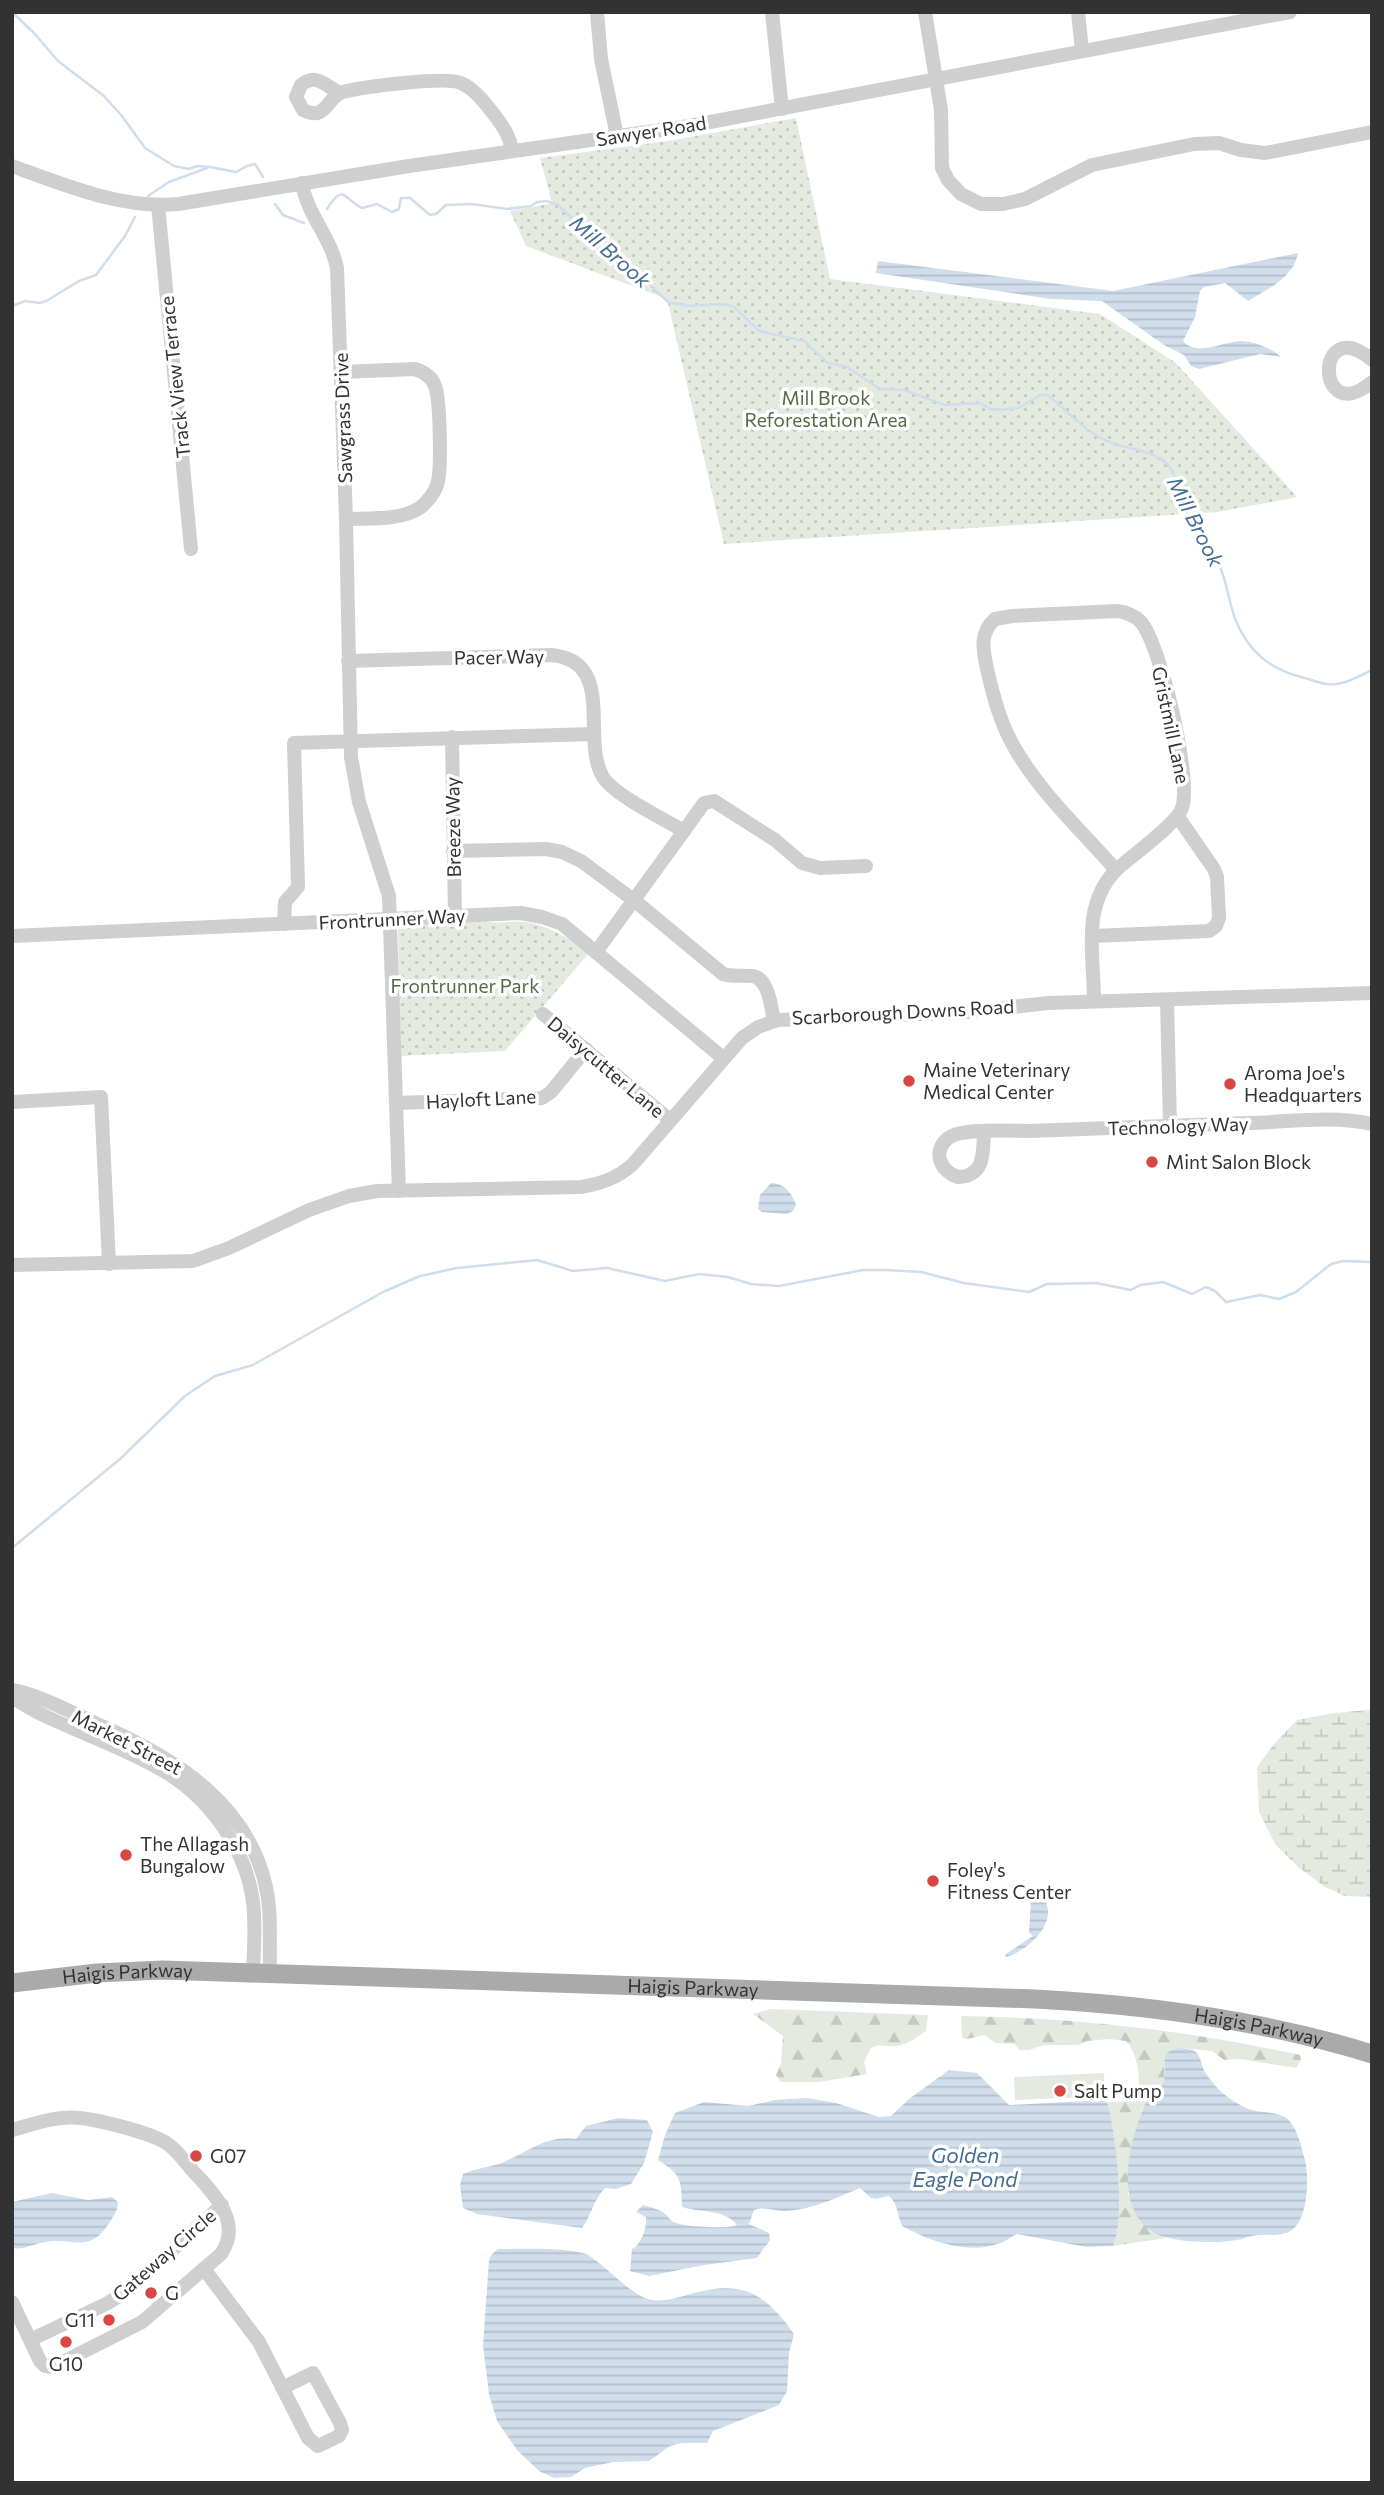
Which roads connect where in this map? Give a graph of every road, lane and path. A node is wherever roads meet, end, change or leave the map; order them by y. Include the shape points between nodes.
1 (597, 12) edge
2 (772, 12) edge
3 (925, 12) edge
4 (1077, 12) edge
5 (1290, 12) edge
6 (1230, 18) edge
7 (1082, 51) junction
8 (934, 79) junction
9 (341, 93) dead end
10 (782, 109) junction
11 (1372, 132) edge
12 (617, 136) junction
13 (512, 150) junction
14 (12, 166) edge
15 (302, 183) junction
16 (158, 205) junction
17 (1372, 360) edge
18 (341, 372) junction
19 (1372, 382) edge
20 (346, 519) junction
21 (191, 549) dead end
22 (348, 661) junction
23 (594, 734) junction
24 (452, 737) junction
25 (351, 740) junction
26 (1178, 817) junction
27 (684, 831) junction
28 (453, 851) junction
29 (866, 866) dead end
30 (1116, 870) junction
31 (635, 901) junction
32 (455, 916) junction
33 (391, 919) junction
34 (284, 924) junction
35 (12, 936) edge
36 (1093, 936) junction
37 (596, 952) junction
38 (1372, 993) edge
39 (1167, 1000) junction
40 (1094, 1002) junction
41 (543, 1014) dead end
42 (774, 1021) junction
43 (586, 1049) junction
44 (723, 1058) junction
45 (12, 1102) edge
46 (396, 1103) junction
47 (670, 1121) junction
48 (1372, 1124) edge
49 (1170, 1126) junction
50 (984, 1132) dead end
51 (399, 1191) junction
52 (109, 1264) junction
53 (12, 1265) edge
54 (12, 1690) edge
55 (12, 1698) edge
56 (262, 1972) junction
57 (12, 1983) edge
58 (1372, 2054) edge
59 (12, 2130) edge
60 (222, 2206) junction
61 (204, 2269) junction
62 (12, 2302) edge
63 (30, 2340) junction
64 (282, 2388) junction

1 - 12 street via 601,59
2 - 10 street
3 - 8 street
4 - 7 street
5 - 6 street, Sawyer Road
6 - 7 street, Sawyer Road
7 - 8 street, Sawyer Road
8 - 10 street, Sawyer Road
8 - 11 street via 941,110 944,173 961,194 981,204 1035,195 1092,165 1114,159 1206,143 1276,152
9 - 13 street via 455,81 488,106 509,136
10 - 12 street, Sawyer Road
12 - 13 street, Sawyer Road
13 - 15 street, Sawyer Road
14 - 16 street, Sawyer Road via 90,192
15 - 16 street, Sawyer Road
15 - 18 street, Sawgrass Drive via 309,209 335,259
16 - 21 street, Track View Terrace
17 - 19 street via 1358,349 1343,349 1332,357 1327,370 1330,382 1345,393 1361,391
18 - 20 street, Sawgrass Drive
18 - 20 street via 415,369 432,380 438,398 439,475 428,500 404,514
20 - 22 street, Sawgrass Drive
22 - 23 street, Pacer Way via 561,656 576,663 589,680
22 - 25 street, Sawgrass Drive
23 - 24 street
23 - 27 street, Pacer Way via 598,767 610,785
24 - 25 street
24 - 28 street, Breeze Way
25 - 33 street, Sawgrass Drive via 359,802 383,873
25 - 34 street via 294,743 298,887 285,902
26 - 30 street
26 - 30 street, Gristmill Lane via 1185,789 1177,740 1162,670 1138,619 1117,611 1012,616 992,622 984,634 983,648 1012,744 1031,773
26 - 36 street via 1216,873 1216,926 1209,931
27 - 29 street via 704,803 714,801 802,863 820,869
27 - 31 street
28 - 31 street via 562,852
28 - 32 street, Breeze Way
30 - 36 street via 1097,897
31 - 37 street
31 - 42 street via 723,974 760,979
32 - 33 street, Frontrunner Way
32 - 37 street, Frontrunner Way via 521,913 542,917 562,924
33 - 34 street, Frontrunner Way
33 - 46 street, Sawgrass Drive
34 - 35 street, Frontrunner Way
36 - 40 street
37 - 44 street, Frontrunner Way
38 - 39 street, Scarborough Downs Road
39 - 40 street, Scarborough Downs Road
39 - 49 street
40 - 42 street, Scarborough Downs Road
41 - 43 street, Daisycutter Lane
42 - 44 street, Scarborough Downs Road via 751,1030
43 - 46 street, Hayloft Lane via 542,1098
43 - 47 street, Daisycutter Lane
44 - 47 street, Scarborough Downs Road
45 - 52 street via 101,1097
46 - 51 street, Sawgrass Drive
47 - 51 street, Scarborough Downs Road via 627,1169 596,1185
48 - 49 street, Technology Way via 1339,1119
49 - 50 street, Technology Way
51 - 52 street, Scarborough Downs Road via 331,1201 209,1257
52 - 53 street, Scarborough Downs Road
54 - 56 street, Market Street via 159,1754 209,1789 230,1811 248,1838 267,1888
55 - 56 street, Market Street via 163,1770 212,1811 244,1870 253,1899
56 - 57 main road, Haigis Parkway via 132,1971
56 - 58 main road, Haigis Parkway via 1087,2002 1241,2022
59 - 60 street, Gateway Circle via 72,2117 160,2140 175,2150
60 - 61 street, Gateway Circle via 230,2229 228,2243
60 - 63 street, Gateway Circle via 127,2291
61 - 63 street, Gateway Circle via 142,2322 61,2364 41,2364
61 - 64 street via 256,2336
62 - 63 street, Gateway Circle
64 - 64 street via 313,2444 339,2436 340,2423 313,2373

